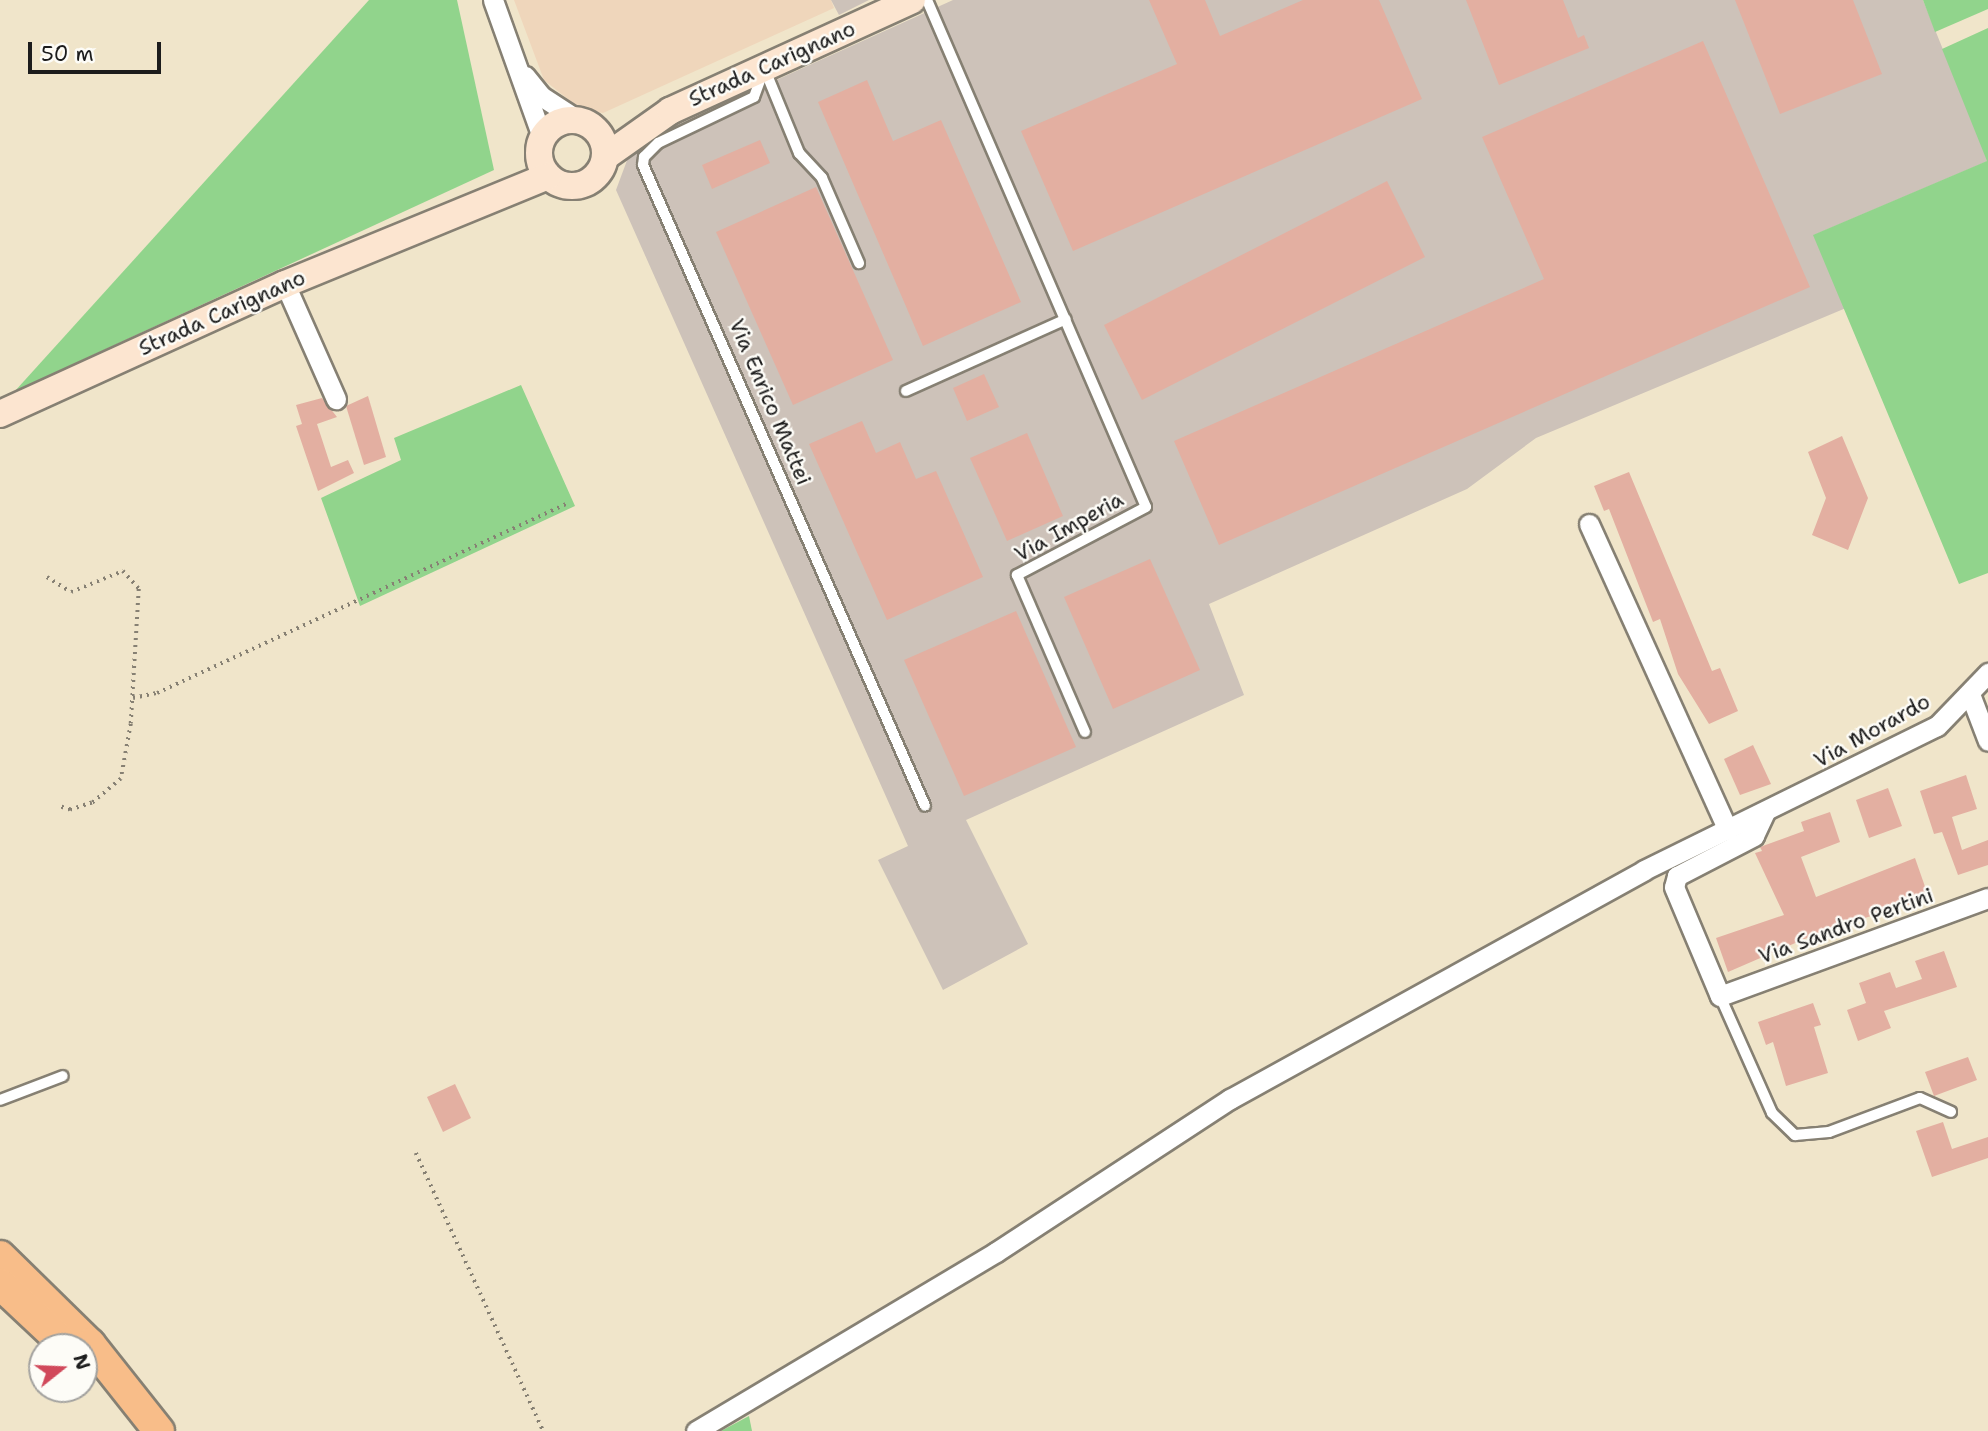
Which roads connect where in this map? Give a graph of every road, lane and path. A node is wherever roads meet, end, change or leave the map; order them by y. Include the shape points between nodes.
1 (493, 0) edge
2 (912, 0) edge
3 (927, 0) edge
4 (765, 68) junction
5 (520, 69) junction
6 (670, 111) junction
7 (584, 122) junction
8 (541, 142) junction
9 (605, 157) junction
10 (548, 176) junction
11 (446, 215) junction
12 (859, 263) dead end
13 (285, 284) junction
14 (1066, 319) junction
15 (906, 391) dead end
16 (337, 399) dead end
17 (0, 414) edge
18 (566, 504) dead end
19 (1589, 524) dead end
20 (47, 577) dead end
21 (1982, 682) edge
22 (133, 698) junction
23 (1085, 732) dead end
24 (1988, 741) edge
25 (58, 806) dead end
26 (925, 806) dead end
27 (1765, 812) junction
28 (1728, 831) junction
29 (1988, 898) edge
30 (1720, 996) junction
31 (63, 1076) dead end
32 (0, 1100) edge
33 (1951, 1112) dead end
34 (416, 1153) dead end
35 (0, 1255) edge
36 (0, 1284) edge
37 (52, 1333) edge
38 (98, 1375) edge
39 (152, 1423) edge
40 (543, 1431) edge
41 (696, 1431) edge

1 - 5 street
2 - 4 street, Strada Carignano
3 - 14 lane, Via Imperia
4 - 6 street, Strada Carignano
4 - 12 lane via 799,153 822,178
4 - 26 lane, Via Enrico Mattei via 754,97 658,143 644,157 643,165
5 - 7 street via 541,96
5 - 8 street
6 - 7 street, Strada Carignano via 608,125
6 - 9 street, Strada Carignano
7 - 8 street via 565,120
7 - 9 street via 603,142
8 - 10 street via 541,165
8 - 11 street, Strada Carignano via 499,183
9 - 10 street via 601,170 581,186 563,185
10 - 11 street, Strada Carignano
11 - 13 street, Strada Carignano
13 - 16 street
13 - 17 street, Strada Carignano
14 - 15 lane
14 - 23 lane, Via Imperia via 1146,507 1017,575
18 - 22 path via 157,693
19 - 28 street
20 - 22 path via 71,592 123,571 139,589
21 - 24 street
21 - 27 street, Via Morardo via 1937,726
22 - 25 path via 121,779 92,803 70,810
27 - 28 street, Via Morardo
27 - 30 street, Via Morardo via 1754,836 1677,876 1674,887
28 - 41 street, Via Morardo via 1644,870 1230,1099 996,1252
29 - 30 street, Via Sandro Pertini
30 - 33 lane via 1772,1113 1795,1135 1829,1132 1920,1098
31 - 32 lane
34 - 40 path
35 - 39 main road via 90,1344
36 - 37 main road
38 - 39 main road

